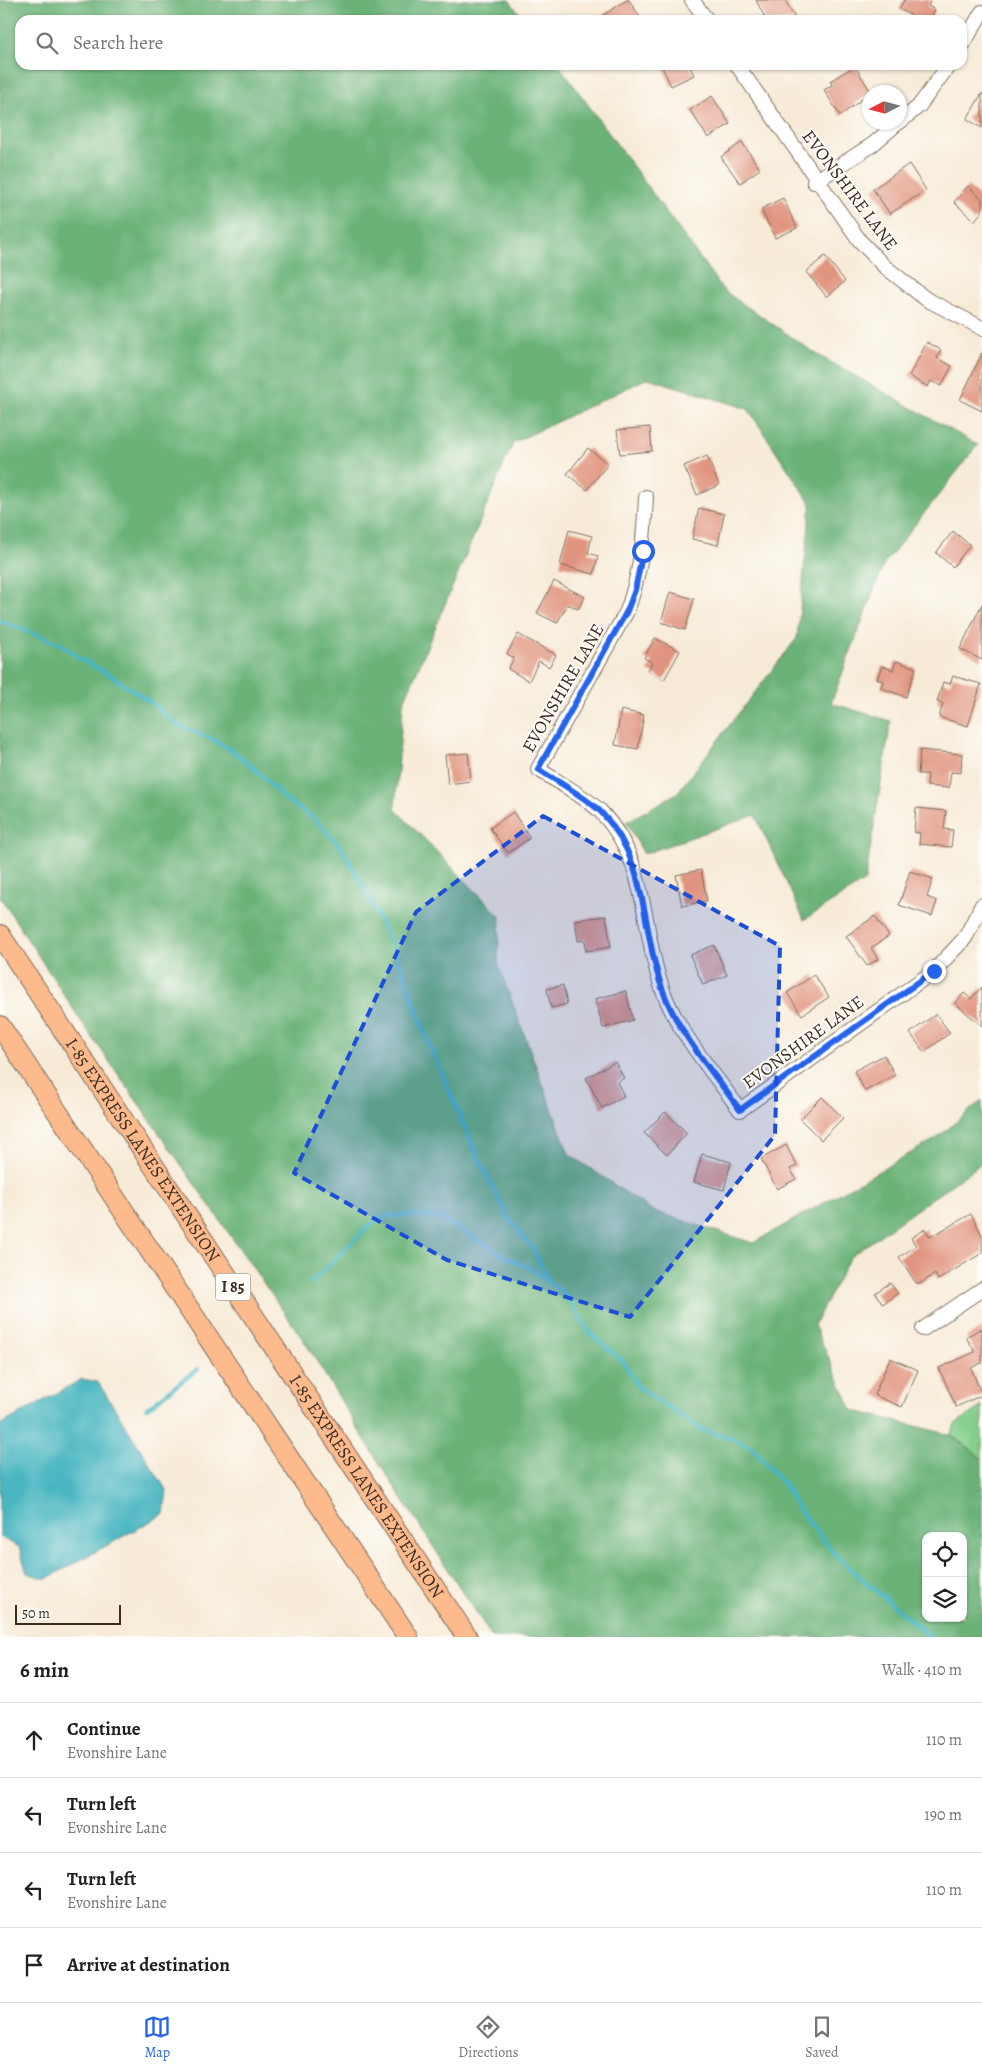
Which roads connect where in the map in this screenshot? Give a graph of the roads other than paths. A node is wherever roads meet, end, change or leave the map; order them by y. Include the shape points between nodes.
1 (692, 0) edge
2 (982, 12) edge
3 (703, 15) edge
4 (967, 38) edge
5 (740, 70) edge
6 (945, 70) edge
7 (907, 116) edge
8 (890, 130) edge
9 (815, 181) junction
10 (982, 328) edge
11 (646, 497) dead end
12 (982, 905) edge
13 (0, 936) edge
14 (0, 1026) edge
15 (982, 1289) edge
16 (923, 1329) dead end
17 (408, 1637) edge
18 (468, 1637) edge

1 - 3 street
2 - 4 street
5 - 9 street, EVONSHIRE LANE
6 - 7 street via 919,106
8 - 9 street
9 - 10 street, EVONSHIRE LANE via 860,241 884,266 926,299
11 - 12 street, EVONSHIRE LANE via 643,551 627,611 538,769 600,811 621,839 632,858 640,884 650,948 665,997 692,1044 740,1110 934,971 966,938
13 - 18 highway, I-85 EXPRESS LANES EXTENSION / I 85
14 - 17 highway, I 85
15 - 16 street

